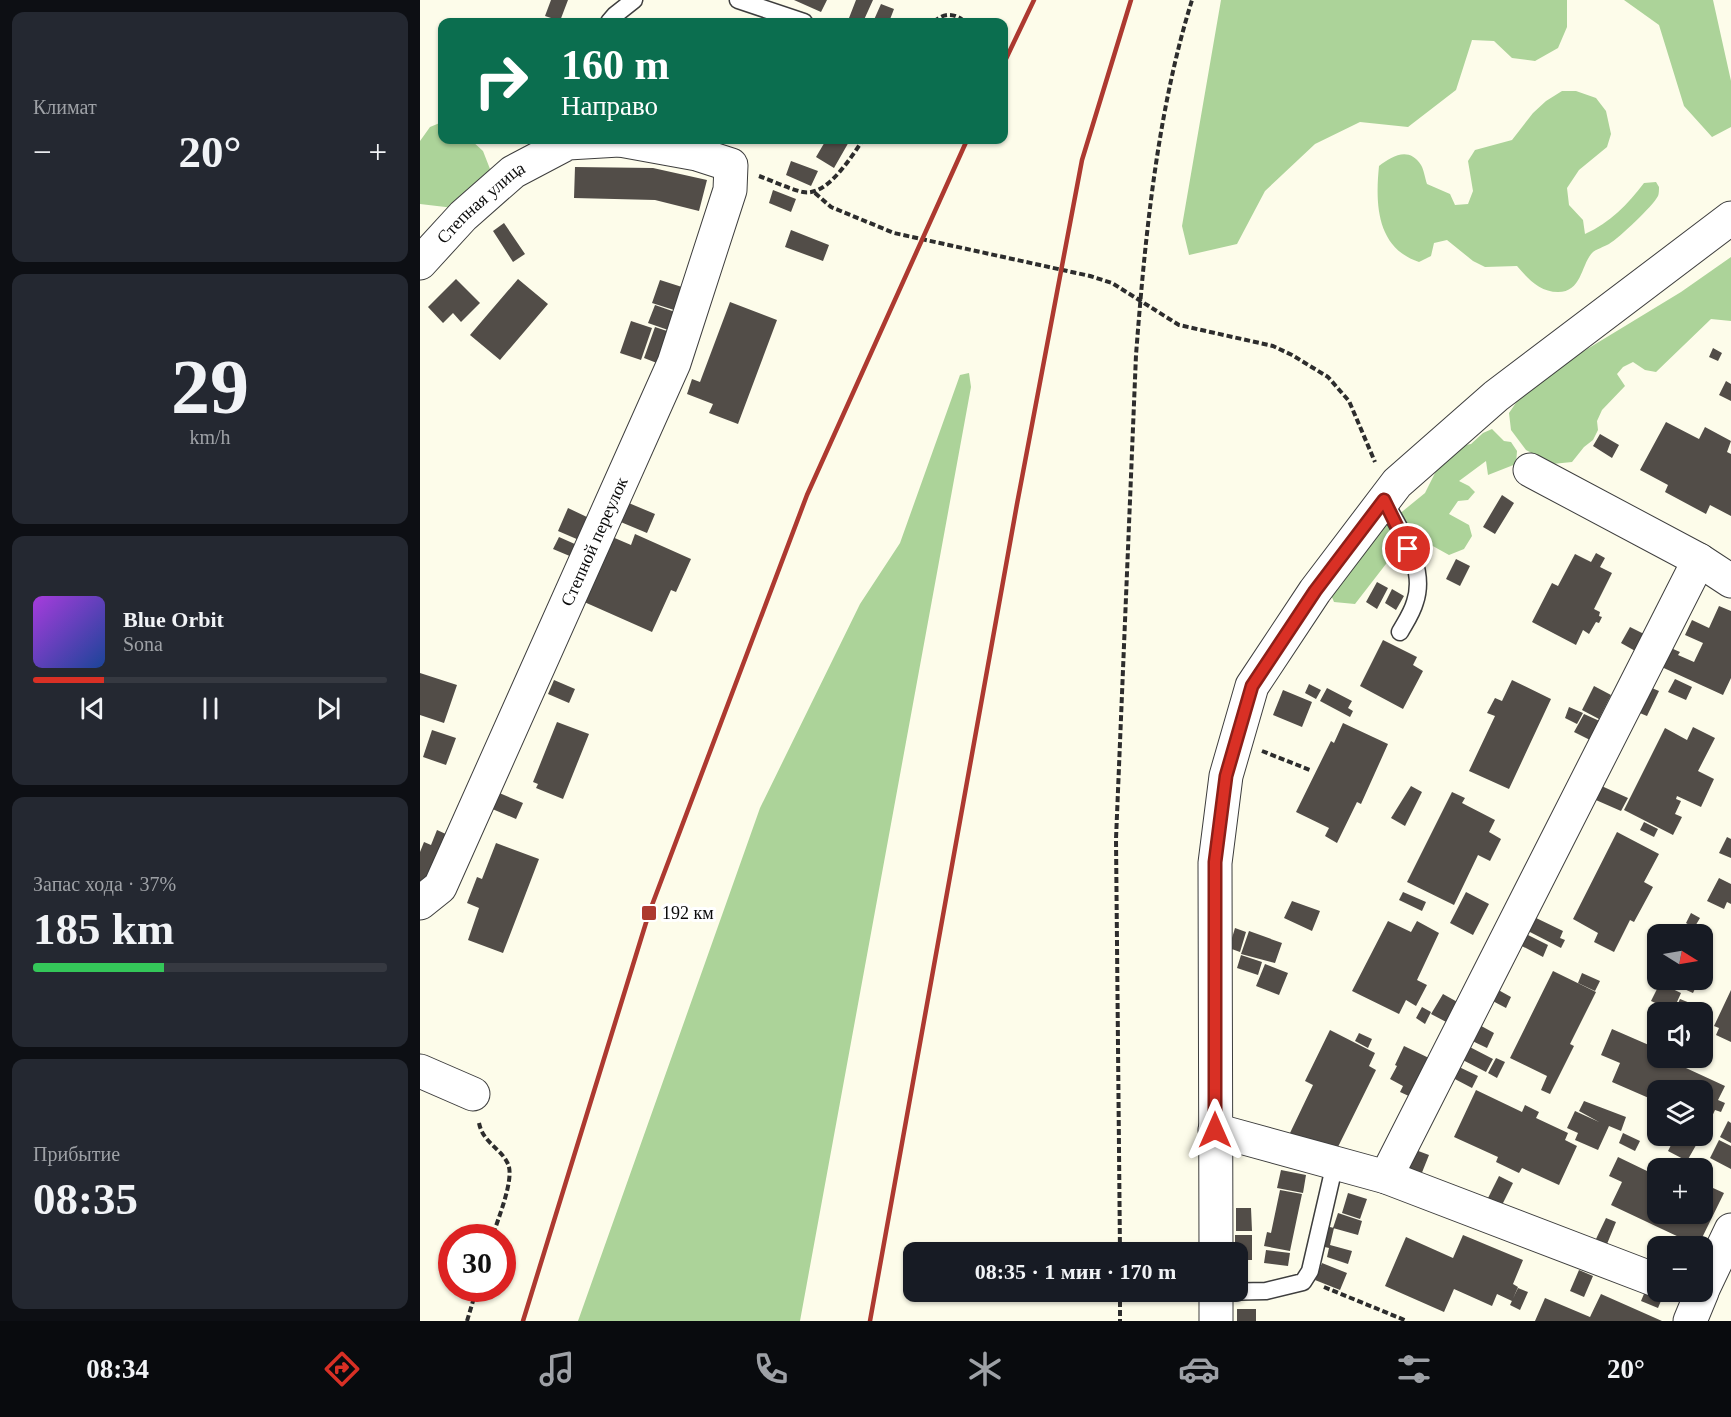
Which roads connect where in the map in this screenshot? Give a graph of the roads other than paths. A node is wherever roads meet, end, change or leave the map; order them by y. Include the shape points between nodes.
1 (634, 0) edge
2 (738, 0) edge
3 (612, 18) edge
4 (792, 18) edge
5 (566, 144) edge
6 (630, 144) edge
7 (731, 165) joint
8 (1731, 218) edge
9 (420, 263) edge
10 (1530, 470) dead end
11 (1391, 492) junction
12 (1699, 560) junction
13 (1731, 581) edge
14 (1400, 632) dead end
15 (420, 903) edge
16 (420, 1071) edge
17 (473, 1094) road end
18 (1215, 1130) junction
19 (1335, 1163) junction
20 (1386, 1177) junction
21 (1731, 1230) edge
22 (1216, 1242) edge
23 (1713, 1265) edge
24 (1647, 1277) edge
25 (1248, 1291) edge
26 (1216, 1302) edge
27 (1216, 1321) edge

1 - 3 lane
2 - 4 lane
5 - 9 street, Степная улица via 513,172 463,216
6 - 7 street, Степная улица via 697,154
7 - 15 street, Степной переулок via 730,190 674,363 440,887
8 - 11 street via 1496,396
10 - 12 street
11 - 14 lane via 1419,585 1415,604
11 - 18 street via 1315,591 1252,686 1226,776 1215,862
12 - 13 street
12 - 20 street
16 - 17 street
18 - 19 street
18 - 22 street
19 - 20 street
19 - 25 lane via 1310,1271 1303,1282
20 - 24 street
21 - 23 street
26 - 27 street

